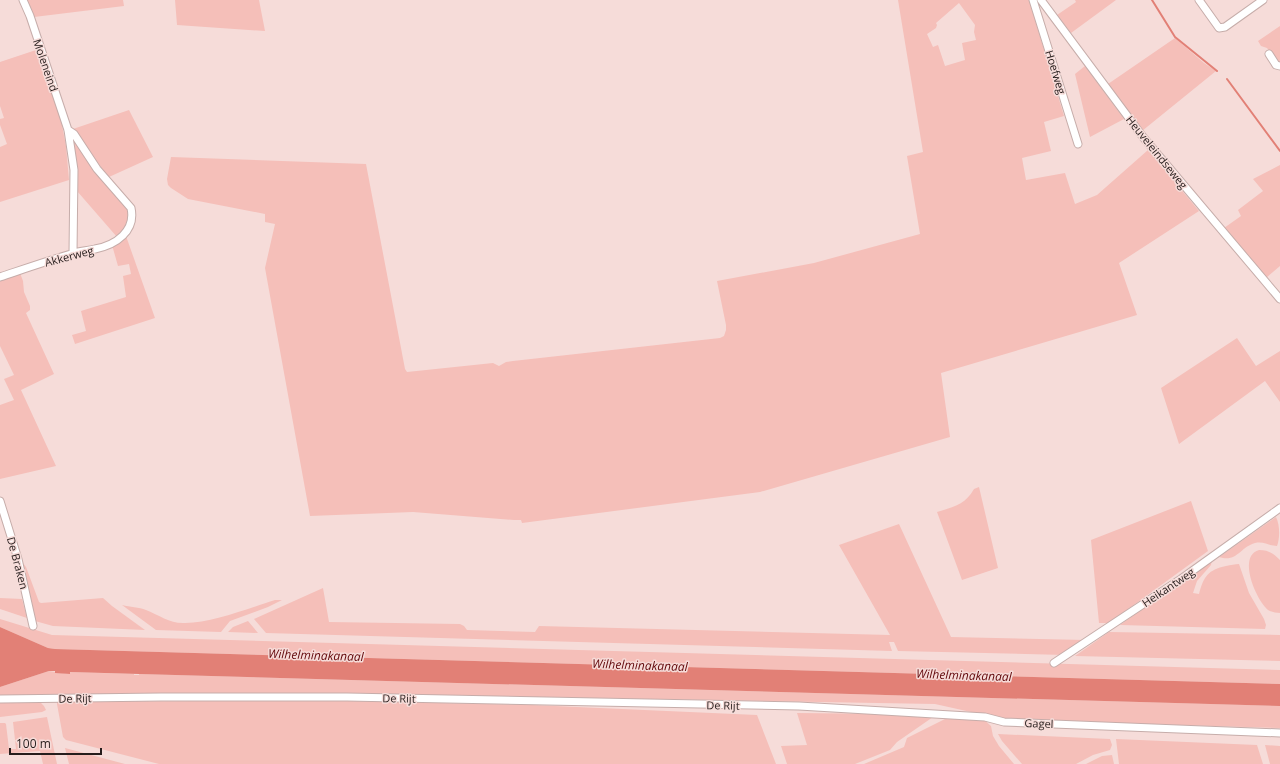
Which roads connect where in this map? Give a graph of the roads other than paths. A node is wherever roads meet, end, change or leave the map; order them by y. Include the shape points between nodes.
1 (23, 0) edge
2 (1033, 0) edge
3 (1041, 0) edge
4 (1199, 0) edge
5 (1263, 0) edge
6 (1269, 54) dead end
7 (1280, 66) edge
8 (68, 130) junction
9 (1078, 144) dead end
10 (131, 224) joint
11 (73, 253) junction
12 (0, 277) edge
13 (1280, 298) edge
14 (0, 501) edge
15 (1280, 508) edge
16 (33, 626) dead end
17 (1054, 663) dead end
18 (0, 699) edge
19 (799, 706) joint
20 (1280, 733) edge

1 - 8 street, Moleneind
2 - 9 street, Hoefweg
3 - 13 street, Heuveleindseweg via 1144,137
4 - 5 street via 1219,28 1225,28
6 - 7 street via 1276,65
8 - 10 street, Moleneind via 74,134 97,169 131,208
8 - 11 street, Moleneind via 74,170
10 - 11 street, Akkerweg via 122,236 112,243 97,249
11 - 12 street, Akkerweg
14 - 16 street, De Braken via 18,559
15 - 17 street, Heikantweg via 1181,579
18 - 19 street, De Rijt via 347,697
19 - 20 street, Gagel via 985,716 1004,722

